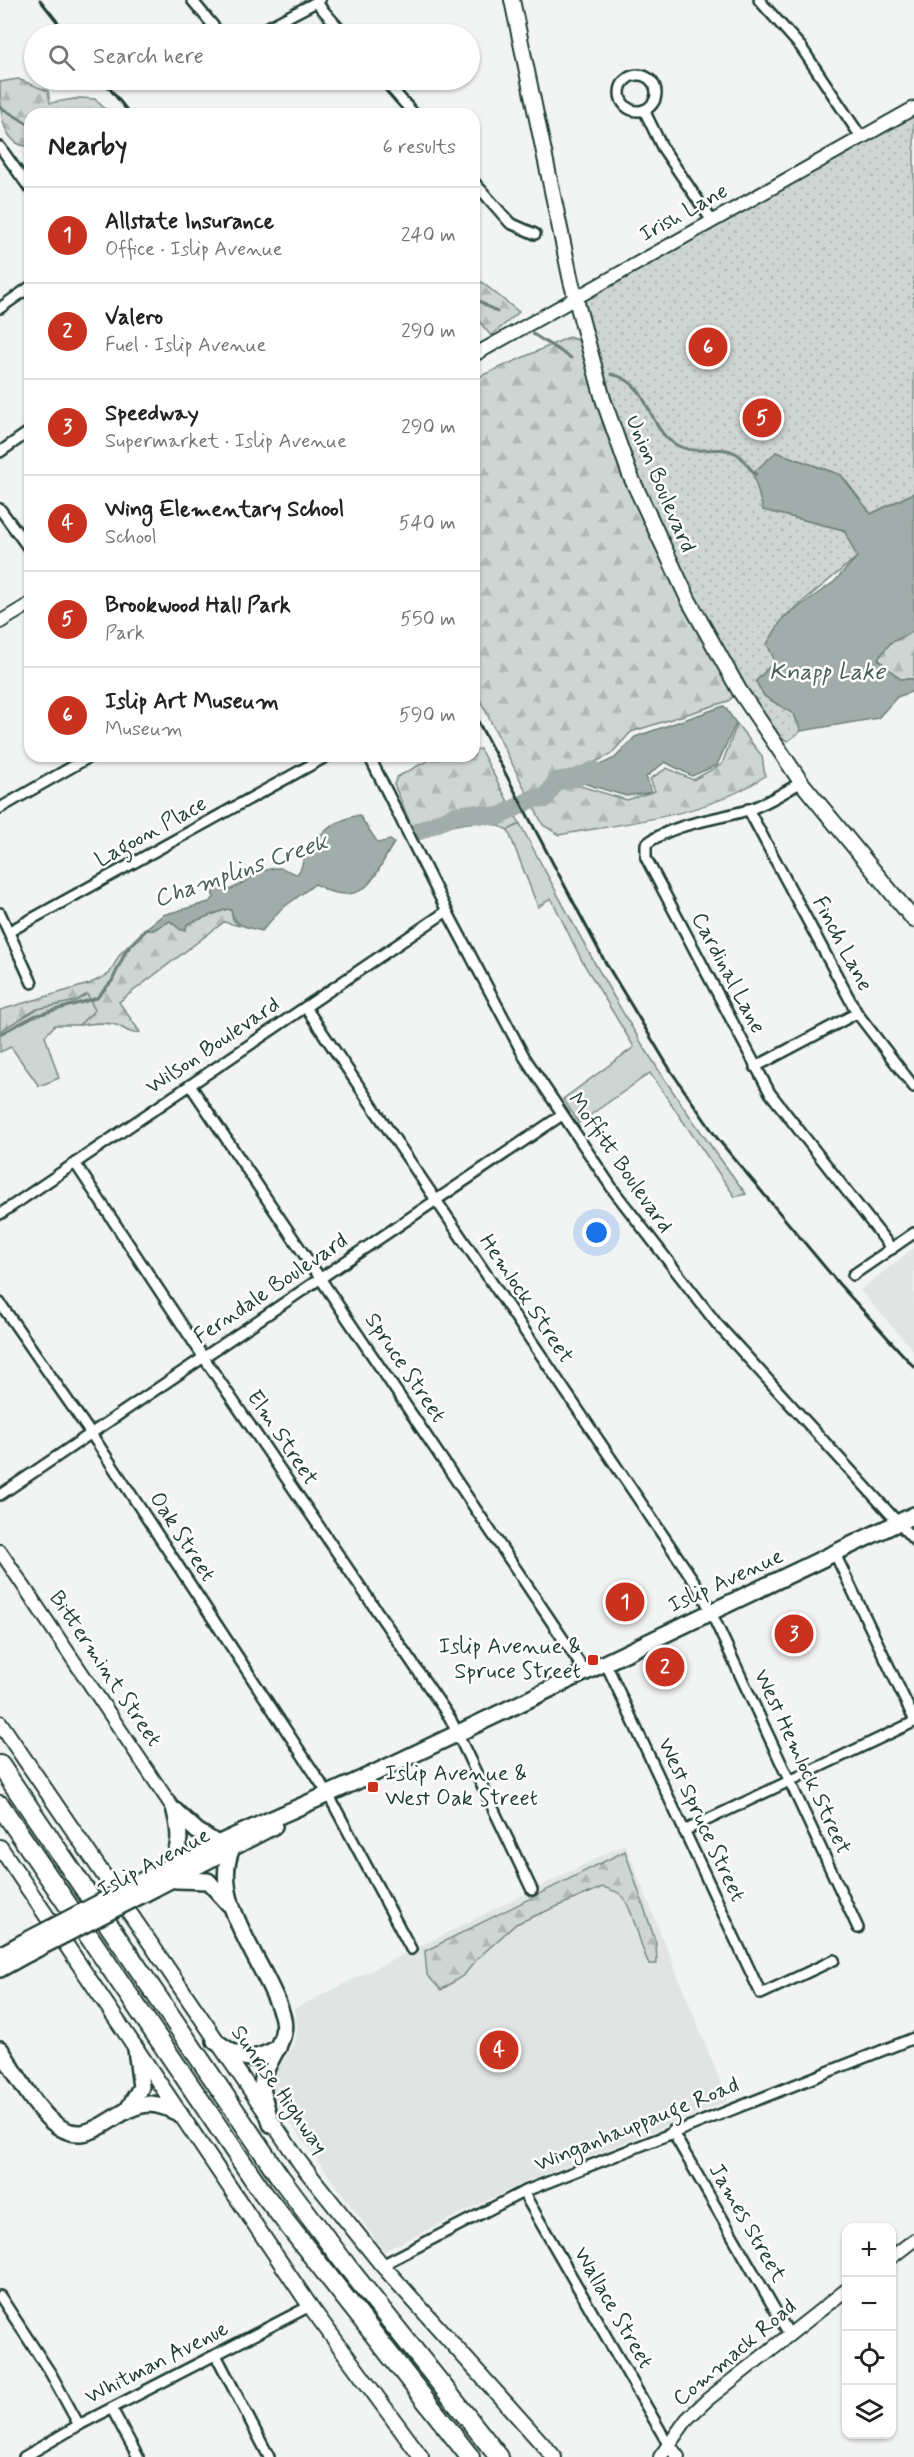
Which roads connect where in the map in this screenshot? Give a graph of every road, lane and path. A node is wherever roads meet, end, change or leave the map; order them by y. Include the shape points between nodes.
1 (192, 0) edge
2 (512, 0) edge
3 (759, 0) edge
4 (318, 1) edge
5 (212, 24) edge
6 (274, 24) edge
7 (336, 24) edge
8 (393, 90) edge
9 (409, 108) edge
10 (914, 108) edge
11 (644, 110) dead end
12 (861, 137) junction
13 (0, 147) edge
14 (9, 159) junction
15 (0, 165) edge
16 (24, 180) edge
17 (480, 189) edge
18 (712, 221) junction
19 (535, 234) dead end
20 (24, 290) edge
21 (575, 298) junction
22 (0, 308) edge
23 (480, 351) edge
24 (24, 434) edge
25 (0, 452) edge
26 (0, 509) edge
27 (24, 542) edge
28 (24, 608) edge
29 (0, 622) edge
30 (80, 762) edge
31 (316, 762) edge
32 (372, 762) edge
33 (801, 782) junction
34 (0, 808) edge
35 (748, 809) junction
36 (447, 911) junction
37 (0, 913) edge
38 (914, 920) edge
39 (10, 931) junction
40 (32, 983) dead end
41 (306, 1008) junction
42 (856, 1013) junction
43 (755, 1067) junction
44 (190, 1085) junction
45 (914, 1087) edge
46 (562, 1115) junction
47 (75, 1163) junction
48 (437, 1201) junction
49 (0, 1214) edge
50 (914, 1233) edge
51 (892, 1248) junction
52 (853, 1275) dead end
53 (321, 1278) junction
54 (0, 1303) edge
55 (204, 1358) junction
56 (89, 1435) junction
57 (0, 1495) edge
58 (914, 1515) edge
59 (898, 1523) junction
60 (914, 1540) edge
61 (0, 1551) edge
62 (835, 1554) junction
63 (711, 1613) junction
64 (606, 1664) junction
65 (586, 1673) junction
66 (914, 1721) edge
67 (0, 1723) edge
68 (457, 1734) junction
69 (0, 1765) edge
70 (790, 1781) junction
71 (328, 1794) junction
72 (0, 1805) edge
73 (174, 1811) junction
74 (684, 1831) junction
75 (216, 1843) junction
76 (0, 1847) edge
77 (232, 1848) junction
78 (171, 1873) junction
79 (532, 1890) dead end
80 (233, 1908) junction
81 (858, 1928) dead end
82 (25, 1949) junction
83 (411, 1949) dead end
84 (0, 1955) edge
85 (834, 1960) dead end
86 (0, 1969) edge
87 (914, 2038) edge
88 (215, 2041) junction
89 (278, 2048) junction
90 (0, 2049) edge
91 (136, 2049) junction
92 (127, 2111) junction
93 (180, 2114) junction
94 (271, 2124) junction
95 (672, 2131) junction
96 (523, 2192) junction
97 (914, 2240) edge
98 (896, 2253) edge
99 (382, 2265) junction
100 (842, 2293) edge
101 (0, 2296) edge
102 (310, 2306) junction
103 (789, 2334) junction
104 (216, 2355) junction
105 (112, 2409) junction
106 (79, 2425) junction
107 (668, 2444) junction
108 (24, 2457) edge
109 (138, 2457) edge
110 (268, 2457) edge
111 (421, 2457) edge
112 (470, 2457) edge
113 (499, 2457) edge
114 (554, 2457) edge
115 (660, 2457) edge
116 (678, 2457) edge

1 - 5 street
2 - 21 main road, Union Boulevard
3 - 12 street via 801,47
4 - 6 street
4 - 7 street
8 - 9 street
10 - 12 street, Irish Lane
11 - 18 street via 662,147
12 - 18 street, Irish Lane
13 - 14 street
14 - 15 street
14 - 16 street
17 - 19 street via 510,224
18 - 21 street, Irish Lane
20 - 22 street
21 - 23 street, Irish Lane
21 - 33 main road, Union Boulevard via 603,399 653,527 718,657
24 - 25 street
26 - 27 street
28 - 29 street
30 - 34 street
31 - 39 street, Lagoon Place
32 - 36 street, Moffitt Boulevard
33 - 35 street, Cardinal Lane
33 - 38 main road, Union Boulevard
35 - 42 street, Finch Lane
35 - 43 street, Cardinal Lane via 659,835 646,844 646,858
36 - 41 street, Wilson Boulevard
36 - 46 street, Moffitt Boulevard via 525,1058
37 - 39 street
39 - 40 street
41 - 44 street, Wilson Boulevard
41 - 48 street, Hemlock Street
42 - 43 street
42 - 45 street, Finch Lane
43 - 51 street, Cardinal Lane via 770,1093
44 - 47 street, Wilson Boulevard
44 - 53 street, Spruce Street
46 - 48 street, Ferndale Boulevard
46 - 59 street, Moffitt Boulevard via 614,1191 717,1324
47 - 49 street, Wilson Boulevard
47 - 55 street, Elm Street
48 - 53 street, Ferndale Boulevard
48 - 63 street, Hemlock Street via 696,1584
50 - 51 street
51 - 52 street
53 - 55 street, Ferndale Boulevard
53 - 65 street, Spruce Street
54 - 56 street, Oak Street
55 - 56 street, Ferndale Boulevard
55 - 68 street, Elm Street via 450,1718
56 - 57 street, Ferndale Boulevard
56 - 71 street, Oak Street
58 - 59 main road, Islip Avenue
59 - 60 street, Moffitt Boulevard
59 - 62 main road, Islip Avenue
61 - 73 street, Bittermint Street
62 - 63 main road, Islip Avenue
62 - 66 street
63 - 64 main road, Islip Avenue
63 - 70 street, West Hemlock Street
64 - 65 main road, Islip Avenue
64 - 74 street, West Spruce Street
65 - 68 main road, Islip Avenue
66 - 70 street
67 - 88 main road, Sunrise Highway
68 - 71 main road, Islip Avenue
68 - 79 street, Elm Street
69 - 113 highway via 280,2177
70 - 74 street
70 - 81 street, West Hemlock Street
71 - 75 main road, Islip Avenue
71 - 77 main road, Islip Avenue
71 - 83 street, Oak Street
72 - 112 highway via 263,2193
73 - 75 main road
73 - 78 main road via 180,1839
74 - 85 street, West Spruce Street via 761,1994
75 - 78 main road, Islip Avenue
76 - 91 main road
77 - 78 main road, Islip Avenue
77 - 80 main road via 224,1871
78 - 80 main road via 208,1881
78 - 82 main road, Islip Avenue, bridge
80 - 89 main road via 280,2010 284,2027
82 - 84 main road, Islip Avenue
82 - 86 main road, Islip Avenue
87 - 95 street, Winganhauppauge Road
88 - 89 main road via 247,2059
88 - 94 main road, Sunrise Highway
89 - 94 main road via 263,2082
90 - 92 main road via 45,2114 62,2128 90,2132
91 - 92 main road via 141,2087
91 - 93 main road
92 - 93 main road via 150,2104
93 - 102 main road
94 - 99 main road, Sunrise Highway
95 - 96 street, Winganhauppauge Road
95 - 103 street, James Street
96 - 99 street, Winganhauppauge Road
96 - 107 street, Wallace Street
97 - 98 street
99 - 114 main road, Sunrise Highway
100 - 103 street, Commack Road
101 - 106 street
102 - 104 street, Whitman Avenue
102 - 111 main road
103 - 107 street, Commack Road via 706,2400
104 - 105 street, Whitman Avenue
104 - 110 street
105 - 106 street, Whitman Avenue
105 - 109 street
106 - 108 street, Whitman Avenue
107 - 115 street, Commack Road
107 - 116 street

